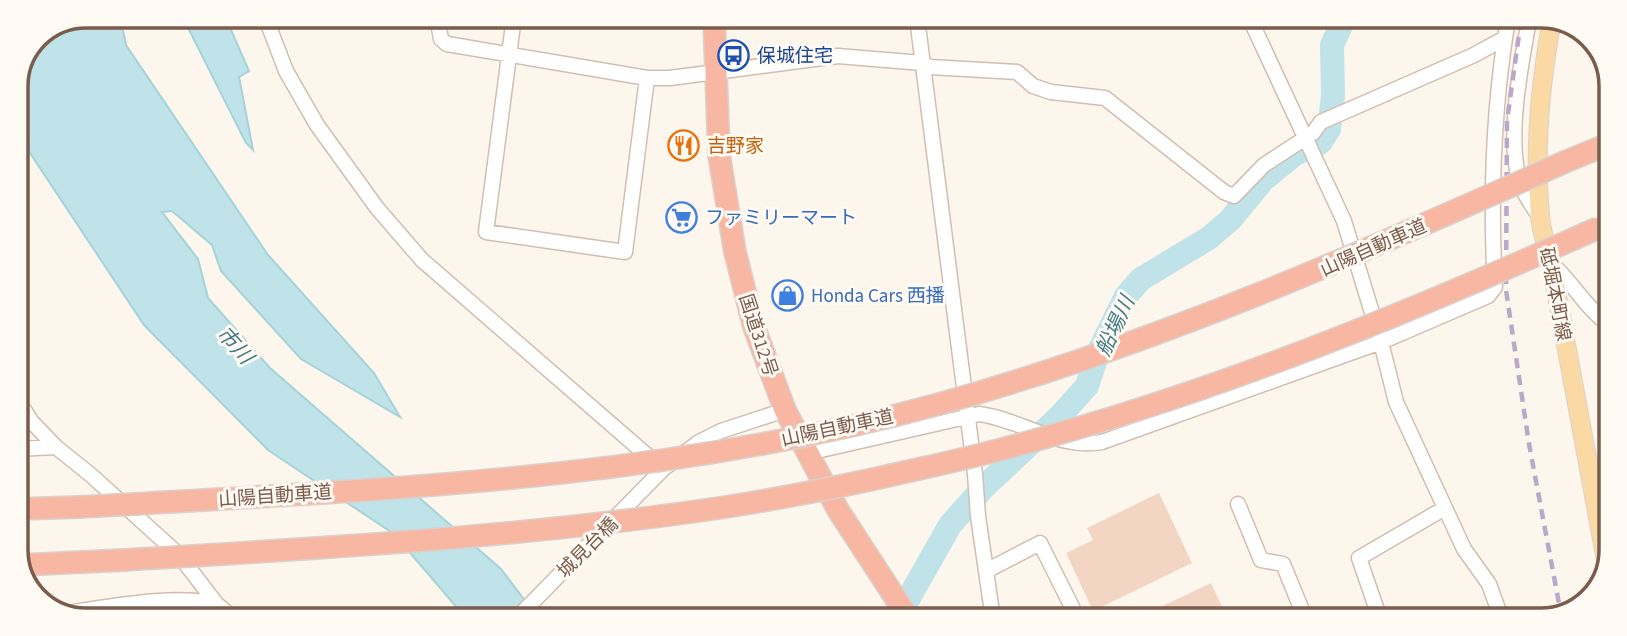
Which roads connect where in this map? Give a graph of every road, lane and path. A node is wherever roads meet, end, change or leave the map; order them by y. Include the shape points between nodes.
1 (270, 28) edge
2 (439, 28) edge
3 (513, 28) edge
4 (714, 28) edge
5 (918, 28) edge
6 (1254, 28) edge
7 (1507, 28) edge
8 (1528, 28) edge
9 (1551, 28) edge
10 (1505, 38) junction
11 (509, 54) junction
12 (922, 63) junction
13 (715, 71) junction
14 (647, 78) junction
15 (1303, 137) junction
16 (1599, 147) edge
17 (1539, 217) junction
18 (1598, 228) dead end
19 (1551, 262) junction
20 (1599, 317) edge
21 (1381, 342) junction
22 (785, 410) junction
23 (28, 415) edge
24 (967, 416) junction
25 (56, 447) junction
26 (28, 448) edge
27 (808, 453) junction
28 (660, 473) junction
29 (1238, 503) dead end
30 (1445, 508) junction
31 (28, 509) edge
32 (1599, 523) edge
33 (30, 565) edge
34 (986, 571) junction
35 (218, 606) junction
36 (104, 608) edge
37 (221, 608) edge
38 (527, 608) edge
39 (902, 608) edge
40 (991, 608) edge
41 (1072, 608) edge
42 (1301, 608) edge
43 (1377, 608) edge
44 (1498, 608) edge

1 - 28 street via 286,71 317,125 377,208 422,260
2 - 11 street via 447,44
3 - 11 street
4 - 13 highway, 国道312号
5 - 12 street
6 - 15 street
7 - 10 street
8 - 17 street via 1515,141 1520,180
9 - 17 main road, 砥堀本町線 via 1538,134
10 - 15 street via 1321,122
10 - 21 street via 1493,162 1495,287 1488,296
11 - 14 street
11 - 14 street via 486,232 625,252
12 - 13 street via 838,56
12 - 15 street via 1017,72 1042,89 1105,98 1234,196 1264,165
12 - 24 street
13 - 14 street
13 - 22 highway, 国道312号 via 719,155 735,252 754,327
15 - 21 street via 1343,221
16 - 31 highway, 山陽自動車道, bridge via 1225,309 1131,344 936,405 707,453 602,467 400,488
17 - 19 main road, 砥堀本町線
18 - 33 highway, bridge via 1367,328 1254,371 1018,445 917,470 722,508 604,523 452,538
19 - 20 street
19 - 32 main road, 砥堀本町線
21 - 24 street, bridge via 1102,442 1075,444 998,417
21 - 30 street via 1396,402
22 - 27 highway, 国道312号
22 - 28 street, 城見台橋 via 699,442
23 - 25 street
24 - 27 street
24 - 34 street
25 - 26 street
25 - 35 street via 179,555
27 - 39 highway, 国道312号 via 838,510
28 - 38 street, 城見台橋
29 - 42 street via 1261,560 1283,564
30 - 43 street via 1359,558
30 - 44 street via 1464,549 1489,584
34 - 40 street
34 - 41 street via 1040,544
35 - 36 street via 192,601
35 - 37 street

